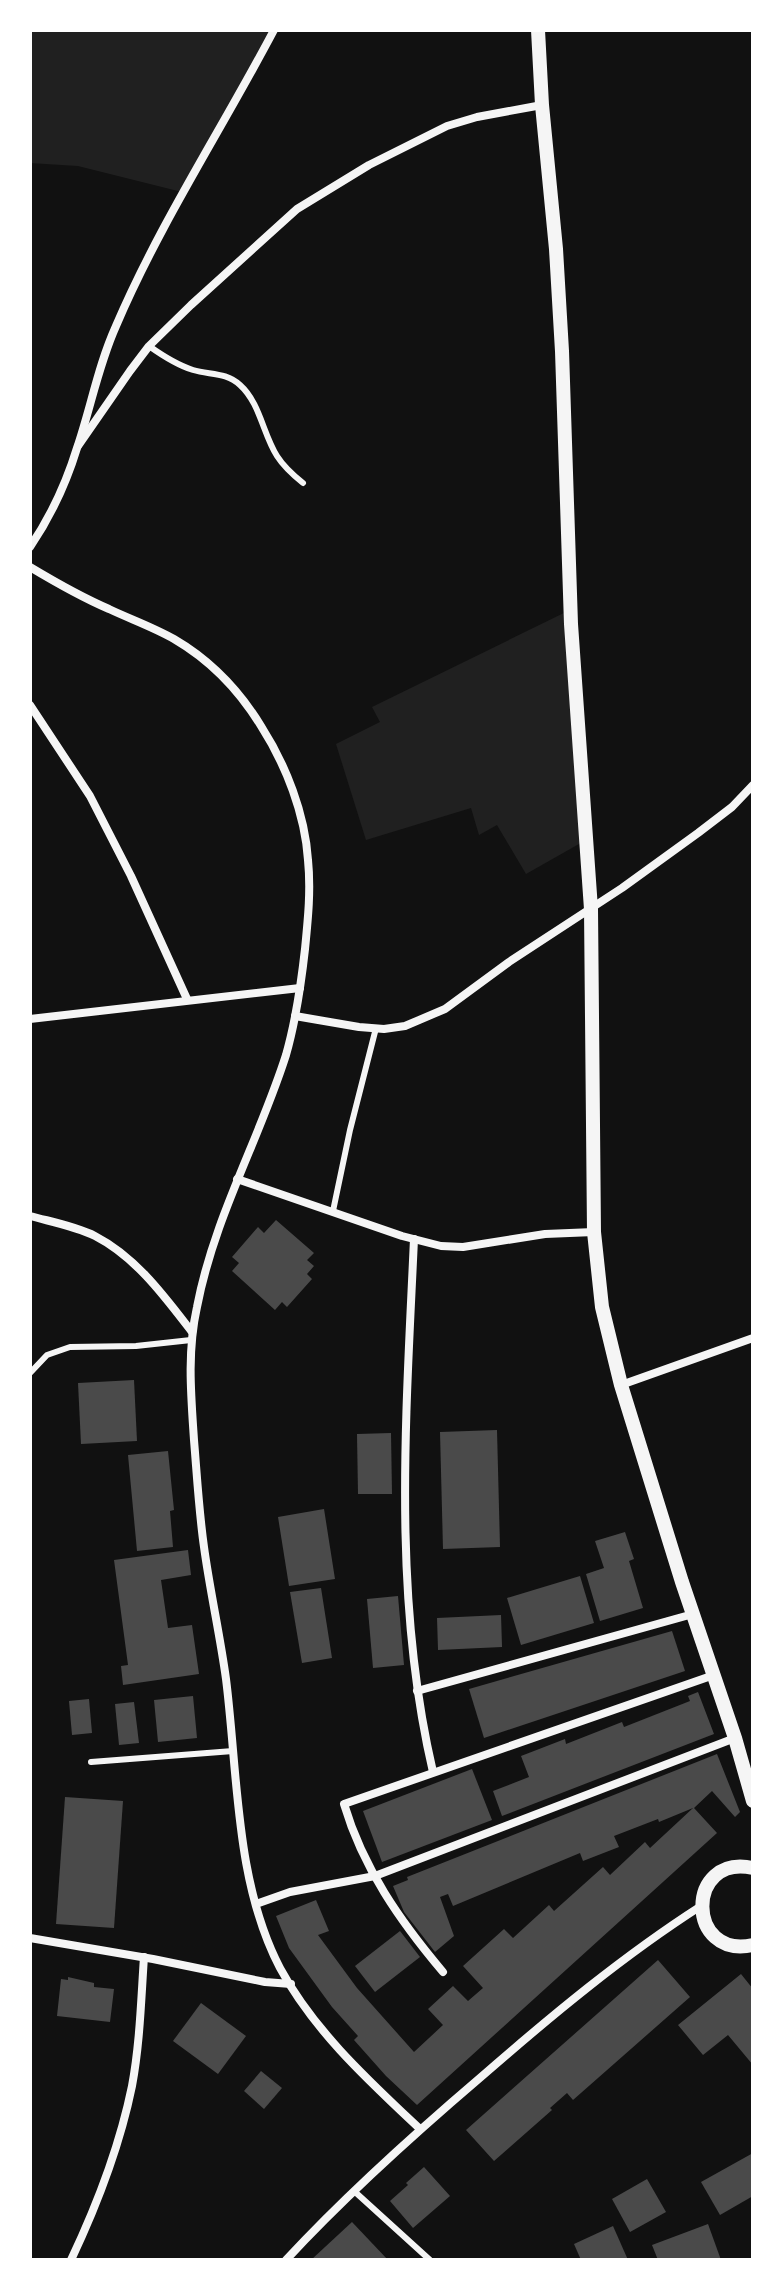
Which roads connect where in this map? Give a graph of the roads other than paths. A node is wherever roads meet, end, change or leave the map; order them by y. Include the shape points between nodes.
1 (274, 30) edge
2 (538, 30) edge
3 (542, 105) junction
4 (149, 346) junction
5 (78, 446) junction
6 (303, 483) dead end
7 (30, 547) edge
8 (30, 567) edge
9 (30, 705) edge
10 (753, 785) edge
11 (591, 909) junction
12 (300, 988) junction
13 (187, 999) junction
14 (295, 1016) junction
15 (30, 1019) edge
16 (376, 1028) junction
17 (237, 1179) junction
18 (333, 1211) junction
19 (30, 1216) edge
20 (594, 1232) junction
21 (414, 1239) junction
22 (191, 1336) junction
23 (753, 1338) edge
24 (30, 1373) edge
25 (621, 1385) junction
26 (693, 1614) junction
27 (714, 1675) junction
28 (417, 1691) junction
29 (735, 1738) junction
30 (233, 1751) junction
31 (91, 1762) dead end
32 (433, 1772) junction
33 (751, 1782) edge
34 (753, 1801) edge
35 (753, 1864) edge
36 (375, 1876) junction
37 (256, 1904) junction
38 (701, 1906) junction
39 (30, 1938) edge
40 (752, 1946) edge
41 (144, 1957) junction
42 (443, 1972) dead end
43 (291, 1984) junction
44 (420, 2129) junction
45 (354, 2191) junction
46 (71, 2260) edge
47 (286, 2260) edge
48 (430, 2260) edge

1 - 5 street via 130,292 102,357
2 - 3 street
3 - 4 street via 447,126 324,191 297,209
3 - 11 street via 556,249 571,624
4 - 5 street
4 - 6 lane via 180,365 238,382 276,455
5 - 7 street via 59,496
8 - 12 street via 194,652 234,688 263,729 282,766 305,835 308,914
9 - 13 street via 90,796
10 - 11 street via 732,807
11 - 16 street via 445,1009 405,1026
11 - 20 street
12 - 13 street
12 - 14 street
13 - 15 street
14 - 16 street
14 - 17 street via 286,1055
16 - 18 lane
17 - 18 street
17 - 22 street via 203,1274
18 - 21 street
19 - 22 street via 76,1228 128,1258
20 - 21 street via 463,1247
20 - 25 street via 602,1307
21 - 28 street via 404,1498
22 - 24 lane via 136,1346 70,1347 47,1355
22 - 30 street via 197,1494
23 - 25 street
25 - 26 street
26 - 27 street
26 - 28 street
27 - 29 street
27 - 32 street
28 - 32 street
29 - 33 street
29 - 36 street
30 - 31 lane
30 - 37 street
32 - 36 street via 344,1804
33 - 34 street
35 - 38 street via 720,1872 706,1887
36 - 37 street
36 - 42 street
37 - 43 street via 271,1949
38 - 40 street via 714,1936 731,1945
38 - 44 street via 591,1985
39 - 41 street
41 - 43 street
41 - 46 street via 139,2036 126,2112
43 - 44 street via 332,2041
44 - 45 street
45 - 47 street
45 - 48 lane

